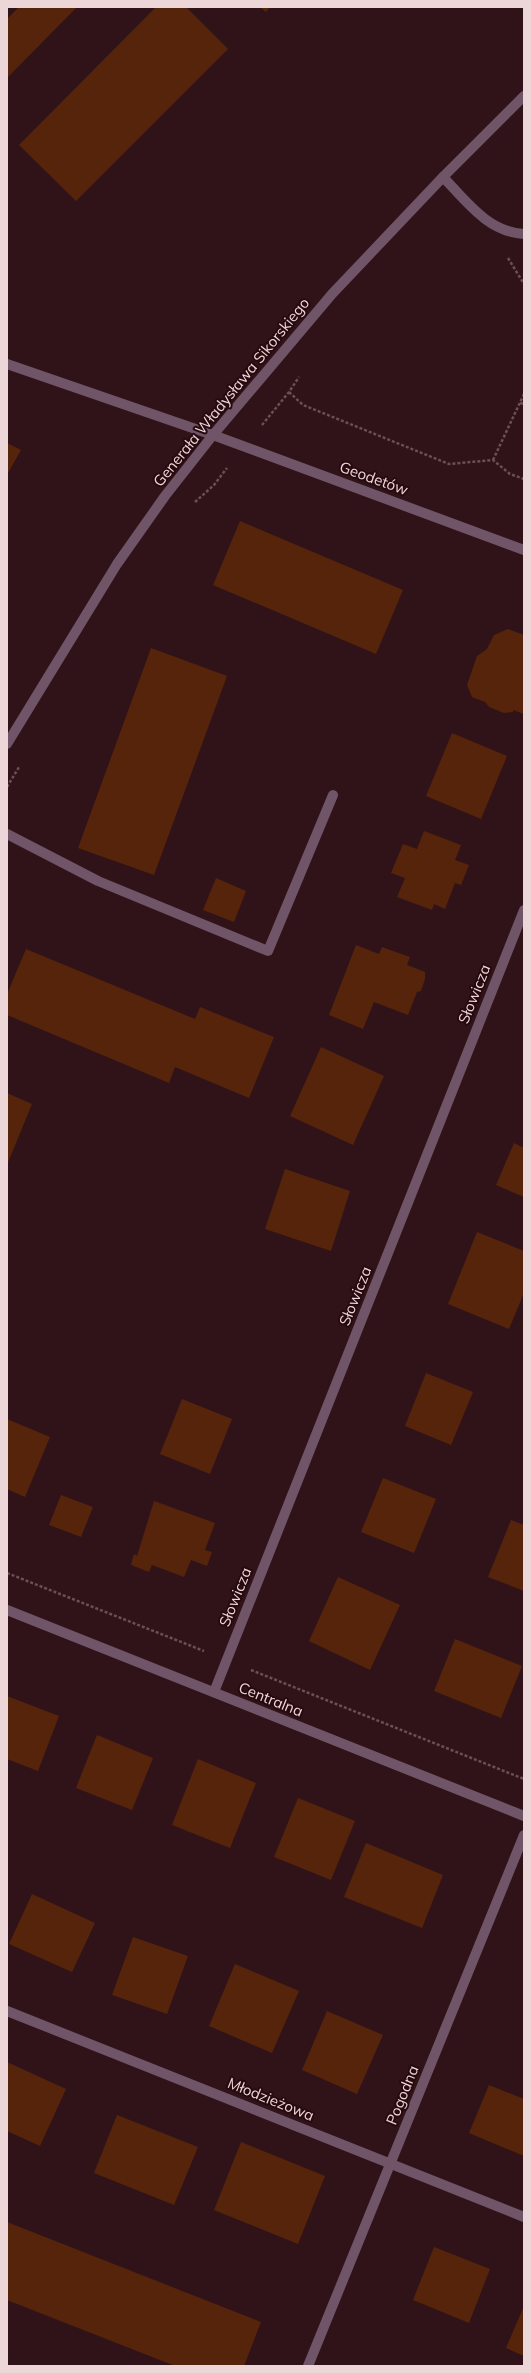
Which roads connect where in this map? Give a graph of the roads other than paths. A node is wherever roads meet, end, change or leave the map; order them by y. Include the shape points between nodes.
1 (524, 96) edge
2 (443, 177) junction
3 (524, 234) edge
4 (7, 364) edge
5 (213, 435) junction
6 (524, 550) edge
7 (7, 744) edge
8 (333, 794) dead end
9 (7, 834) edge
10 (524, 910) edge
11 (7, 1610) edge
12 (214, 1692) junction
13 (524, 1816) edge
14 (524, 1835) edge
15 (7, 2011) edge
16 (390, 2164) junction
17 (524, 2217) edge
18 (308, 2366) edge

1 - 2 street, Generała Władysława Sikorskiego
2 - 3 street via 491,224 509,233
2 - 5 street, Generała Władysława Sikorskiego via 332,294
4 - 5 street, Geodetów
5 - 6 street, Geodetów
5 - 7 street, Generała Władysława Sikorskiego via 165,496 117,564
8 - 9 street via 268,950 98,881
10 - 12 street, Słowicza
11 - 12 street, Centralna
12 - 13 street, Centralna
14 - 16 street, Pogodna
15 - 16 street, Młodzieżowa
16 - 17 street, Młodzieżowa
16 - 18 street, Pogodna

